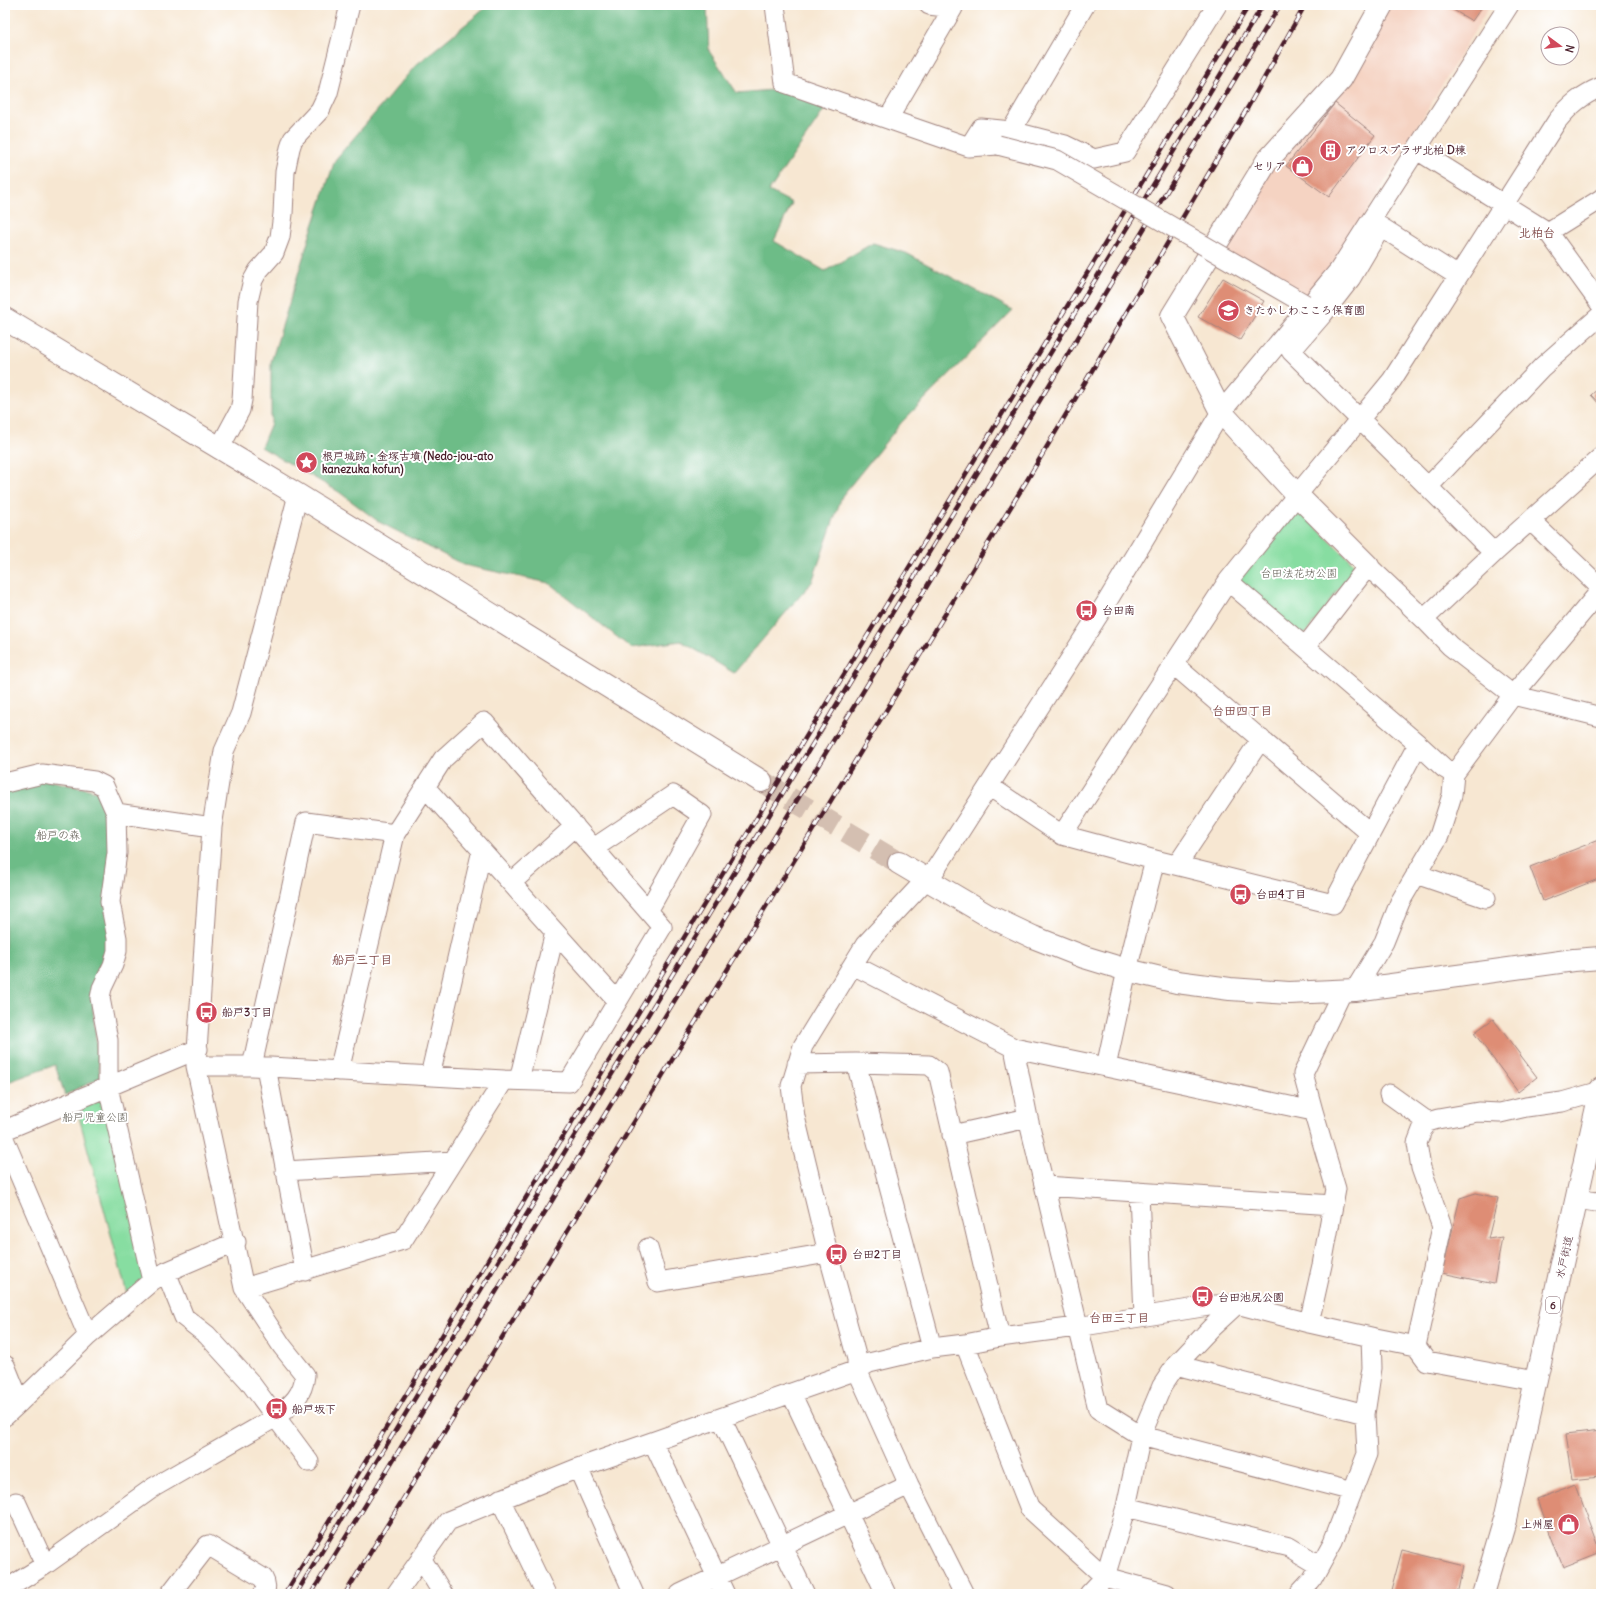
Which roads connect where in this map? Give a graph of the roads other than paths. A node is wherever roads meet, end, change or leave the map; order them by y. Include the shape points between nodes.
1 (350, 5) edge
2 (775, 5) edge
3 (929, 5) edge
4 (1085, 5) edge
5 (1217, 5) edge
6 (1382, 5) edge
7 (1510, 5) edge
8 (954, 7) edge
9 (1601, 87) edge
10 (888, 120) junction
11 (1011, 131) junction
12 (969, 147) junction
13 (1417, 150) junction
14 (1601, 199) edge
15 (1503, 204) junction
16 (1548, 232) junction
17 (1458, 276) junction
18 (1601, 305) edge
19 (1307, 306) junction
20 (1601, 315) edge
21 (5, 319) edge
22 (1222, 412) junction
23 (1360, 420) junction
24 (219, 449) junction
25 (1601, 457) edge
26 (1428, 487) junction
27 (298, 495) junction
28 (1297, 495) junction
29 (1531, 521) junction
30 (1494, 553) junction
31 (1368, 566) junction
32 (1228, 581) junction
33 (1601, 589) edge
34 (1424, 619) junction
35 (1305, 647) junction
36 (1173, 664) junction
37 (1513, 695) junction
38 (1601, 717) edge
39 (1261, 739) junction
40 (1418, 744) junction
41 (1454, 774) junction
42 (761, 781) tunnel mouth
43 (5, 783) edge
44 (988, 786) junction
45 (425, 787) junction
46 (116, 813) junction
47 (574, 826) junction
48 (212, 827) junction
49 (1370, 833) junction
50 (395, 834) junction
51 (1062, 835) junction
52 (594, 848) junction
53 (482, 850) junction
54 (1155, 860) junction
55 (899, 863) tunnel mouth
56 (1178, 865) junction
57 (1416, 874) junction
58 (927, 879) junction
59 (511, 883) junction
60 (1486, 898) dead end
61 (648, 911) junction
62 (555, 932) junction
63 (1601, 958) edge
64 (853, 965) junction
65 (1127, 970) junction
66 (1349, 990) junction
67 (617, 1002) junction
68 (1014, 1048) junction
69 (197, 1058) junction
70 (856, 1063) junction
71 (797, 1064) junction
72 (259, 1067) junction
73 (1106, 1067) junction
74 (340, 1071) junction
75 (430, 1076) junction
76 (512, 1080) junction
77 (108, 1087) junction
78 (1601, 1091) edge
79 (1389, 1094) dead end
80 (1313, 1111) junction
81 (1028, 1118) junction
82 (1428, 1122) junction
83 (5, 1130) edge
84 (952, 1135) junction
85 (5, 1141) edge
86 (453, 1161) junction
87 (285, 1171) junction
88 (1044, 1186) junction
89 (1139, 1192) junction
90 (1577, 1199) junction
91 (1601, 1201) edge
92 (1333, 1205) junction
93 (236, 1242) junction
94 (648, 1248) dead end
95 (828, 1254) junction
96 (305, 1271) junction
97 (159, 1276) junction
98 (244, 1288) junction
99 (1237, 1304) junction
100 (1144, 1316) junction
101 (1309, 1323) junction
102 (1077, 1327) junction
103 (88, 1336) junction
104 (1000, 1337) junction
105 (1371, 1337) junction
106 (965, 1344) junction
107 (1416, 1346) junction
108 (932, 1348) junction
109 (5, 1365) edge
110 (1176, 1365) junction
111 (857, 1370) junction
112 (1536, 1380) junction
113 (791, 1394) junction
114 (20, 1402) junction
115 (1365, 1414) junction
116 (5, 1416) edge
117 (276, 1417) junction
118 (721, 1418) junction
119 (1141, 1436) junction
120 (653, 1442) junction
121 (309, 1462) dead end
122 (578, 1468) junction
123 (909, 1485) junction
124 (1353, 1491) junction
125 (500, 1499) junction
126 (16, 1502) dead end
127 (1126, 1507) junction
128 (847, 1514) junction
129 (1505, 1519) junction
130 (781, 1545) junction
131 (421, 1558) junction
132 (45, 1565) junction
133 (716, 1576) junction
134 (1105, 1577) junction
135 (1316, 1578) edge
136 (5, 1590) edge
137 (170, 1594) edge
138 (263, 1594) edge
139 (396, 1594) edge
140 (444, 1594) edge
141 (546, 1594) edge
142 (634, 1594) edge
143 (680, 1594) edge
144 (725, 1594) edge
145 (805, 1594) edge
146 (886, 1594) edge
147 (964, 1594) edge
148 (1089, 1594) edge
149 (1167, 1594) edge
150 (1300, 1594) edge
151 (1483, 1594) edge
152 (1495, 1594) edge

1 - 24 street via 328,93 320,110 293,139 290,148 285,172 280,237 274,253 258,271 248,301 240,410
2 - 10 street via 785,83
3 - 8 street
4 - 11 street
5 - 11 street via 1125,152 1094,159 1065,145
6 - 22 main road via 1341,79 1267,161 1172,316
7 - 13 street
8 - 10 street
9 - 15 street via 1582,96 1561,116
10 - 12 street
11 - 12 street via 981,128
12 - 19 street, bridge via 998,145 1056,160
13 - 15 street
13 - 19 street via 1339,270
14 - 16 street
15 - 16 street
15 - 17 street
16 - 18 street
17 - 23 street via 1392,380
17 - 23 street via 1381,227 1351,278 1291,350
19 - 22 street
20 - 26 street via 1542,366
21 - 24 main road
22 - 28 main road
22 - 44 street via 1108,600
23 - 26 street
23 - 28 street
24 - 27 main road
25 - 29 street
26 - 30 street
27 - 42 main road
27 - 48 street via 241,713 224,751
28 - 31 main road
28 - 32 street
29 - 30 street
29 - 33 street
30 - 34 street
31 - 34 street
31 - 35 street
32 - 35 street
32 - 36 street
33 - 37 street
34 - 37 street via 1450,646
35 - 40 street
36 - 39 street
36 - 51 street
37 - 38 street
37 - 41 street
39 - 49 street
39 - 56 street
40 - 41 street
40 - 49 street
41 - 57 street via 1452,795 1439,836
43 - 46 street via 42,774 94,781 104,786
44 - 51 street
44 - 58 street
45 - 47 street via 443,759 484,722
45 - 50 street
45 - 53 street
46 - 48 street
46 - 77 street via 117,853 110,902 117,951 100,998 108,1040
47 - 52 street
47 - 59 street
48 - 69 street
49 - 56 street via 1333,904
50 - 72 street via 306,822
50 - 74 street
51 - 54 street
52 - 61 street
52 - 61 street via 674,795 702,815
53 - 59 street
53 - 75 street
54 - 56 street
54 - 65 street
55 - 58 main road
57 - 60 street
57 - 66 street via 1400,902 1384,942
58 - 64 street via 865,945
58 - 65 main road via 988,915 1033,937
59 - 62 street
61 - 67 street via 662,927
62 - 67 street
62 - 76 street
63 - 66 main road
64 - 68 street
64 - 71 street via 803,1046
65 - 66 main road via 1177,982 1230,989 1289,993
65 - 73 street
66 - 80 street via 1303,1074
67 - 76 street via 568,1082
68 - 73 street
68 - 81 street
69 - 72 street
69 - 77 street
69 - 93 street
70 - 71 street
70 - 84 street via 929,1065 938,1072
70 - 108 street
71 - 95 street via 791,1086 795,1117
72 - 74 street
72 - 87 street
73 - 80 street
74 - 75 street
75 - 76 street
76 - 86 street
77 - 83 street
77 - 97 street
78 - 82 street via 1562,1102 1500,1113 1464,1114
78 - 90 main road, 水戸街道 / 6
79 - 82 street
80 - 92 street via 1336,1189
81 - 84 street
81 - 88 street
82 - 107 street via 1417,1143 1421,1168 1442,1226
84 - 104 street
85 - 103 street
86 - 87 street
86 - 96 street via 404,1240
87 - 96 street
88 - 89 street
88 - 102 street
89 - 92 street
89 - 100 street
90 - 91 street
90 - 112 main road, 水戸街道 / 6
92 - 101 street
93 - 97 street
93 - 98 street
94 - 95 street via 658,1282
95 - 111 street via 857,1359
96 - 98 street
97 - 103 street
97 - 117 street via 184,1318 207,1335 249,1381
98 - 117 street via 282,1346 305,1375 299,1395
99 - 100 street
99 - 101 street
99 - 110 street
100 - 102 street
101 - 105 street
102 - 104 street
102 - 119 street via 1098,1409
103 - 114 street
104 - 106 street
105 - 107 street
105 - 115 street via 1372,1368
106 - 108 street
106 - 134 street via 1030,1509
107 - 112 street via 1427,1361
108 - 111 street via 869,1363
109 - 114 street
110 - 115 street
110 - 119 street via 1162,1386
111 - 113 street
111 - 123 street
112 - 129 main road, 水戸街道 / 6
113 - 118 street
113 - 128 street
114 - 116 street
115 - 124 street via 1367,1454
117 - 121 street
117 - 132 street via 154,1487
118 - 120 street
118 - 130 street
119 - 124 street
119 - 127 street
120 - 122 street
120 - 133 street
122 - 125 street
122 - 142 street
123 - 128 street
123 - 147 street
124 - 135 street
125 - 131 street via 448,1521
125 - 141 street
126 - 132 street
127 - 134 street
127 - 135 street via 1289,1547
128 - 130 street
128 - 146 street
129 - 151 main road, 水戸街道 / 6
129 - 152 main road, 水戸街道 / 6
130 - 133 street
130 - 145 street
131 - 139 street
131 - 140 street
132 - 136 street
133 - 143 street
133 - 144 street
134 - 148 street
134 - 149 street
135 - 150 street
137 - 138 street via 208,1545 263,1578 266,1582

